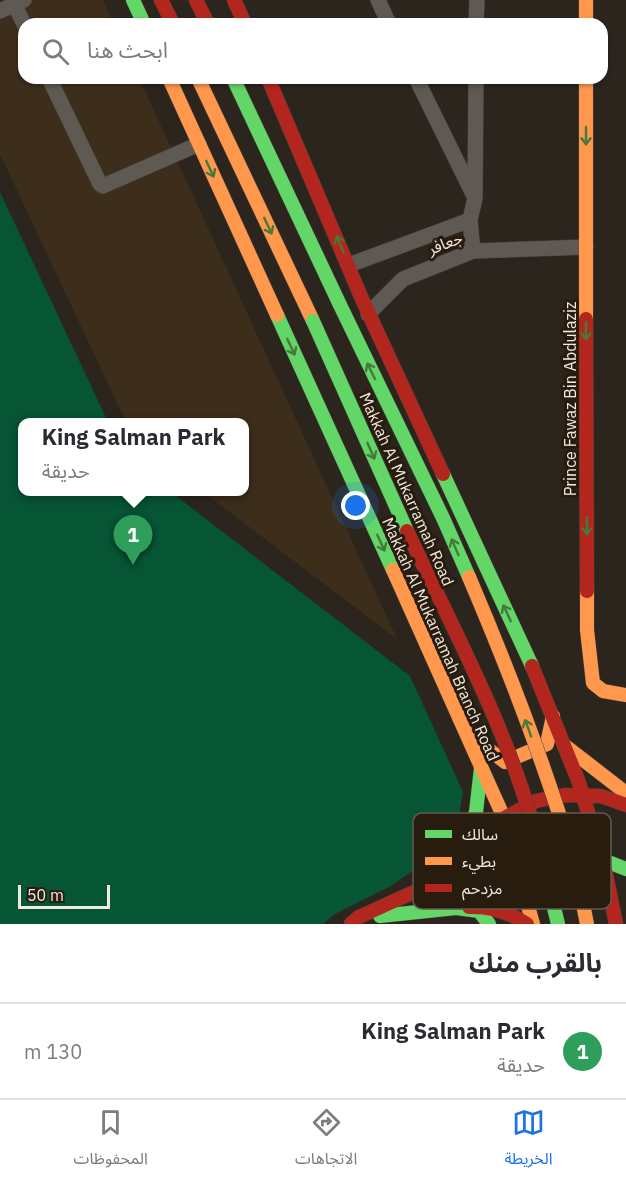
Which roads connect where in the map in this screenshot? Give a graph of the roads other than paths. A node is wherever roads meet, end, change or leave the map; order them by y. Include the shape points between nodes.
1 (133, 0) edge
2 (161, 0) edge
3 (196, 0) edge
4 (211, 0) edge
5 (234, 0) edge
6 (378, 0) edge
7 (477, 0) edge
8 (586, 0) edge
9 (13, 4) edge
10 (21, 18) edge
11 (141, 18) edge
12 (170, 18) edge
13 (205, 18) edge
14 (217, 18) edge
15 (242, 18) edge
16 (386, 18) edge
17 (477, 18) edge
18 (586, 18) edge
19 (53, 84) edge
20 (172, 84) edge
21 (201, 84) edge
22 (236, 84) edge
23 (241, 84) edge
24 (271, 84) edge
25 (419, 84) edge
26 (476, 84) edge
27 (586, 84) edge
28 (258, 131) junction
29 (199, 144) junction
30 (475, 198) junction
31 (470, 220) junction
32 (586, 247) junction
33 (473, 251) junction
34 (349, 265) junction
35 (368, 314) junction
36 (626, 695) edge
37 (553, 716) junction
38 (466, 732) junction
39 (564, 745) junction
40 (481, 768) junction
41 (488, 783) junction
42 (626, 793) edge
43 (582, 796) junction
44 (626, 805) edge
45 (526, 806) junction
46 (476, 813) edge
47 (502, 813) edge
48 (513, 813) edge
49 (530, 813) edge
50 (538, 813) edge
51 (558, 813) edge
52 (588, 813) edge
53 (611, 863) edge
54 (626, 869) edge
55 (413, 892) edge
56 (611, 899) edge
57 (444, 909) edge
58 (464, 909) edge
59 (494, 909) edge
60 (529, 909) edge
61 (554, 909) edge
62 (584, 909) edge
63 (352, 924) edge
64 (489, 924) edge
65 (527, 924) edge
66 (533, 924) edge
67 (558, 924) edge
68 (587, 924) edge
69 (616, 924) edge

1 - 11 main road
2 - 12 main road
3 - 13 main road
4 - 14 main road
5 - 15 main road
6 - 16 street
7 - 17 street
8 - 18 main road
9 - 10 street
19 - 29 street via 104,186
20 - 29 main road, Makkah Al Mukarramah Branch Road
21 -> 49 main road, Makkah Al Mukarramah Road, bridge via 503,736
22 - 28 main road, Makkah Al Mukarramah Road
23 - 28 main road
34 -> 24 main road
25 - 30 street
26 - 30 street
27 -> 32 main road, Prince Fawaz Bin Abdulaziz
51 -> 28 main road, Makkah Al Mukarramah Road, bridge via 492,631 443,518
29 -> 38 main road, Makkah Al Mukarramah Branch Road
30 - 31 street
31 - 33 street
31 - 34 street
32 - 33 street, جعافر
32 -> 36 main road, Prince Fawaz Bin Abdulaziz via 587,630 593,683 603,691
33 - 35 street, جعافر via 403,279
34 - 35 main road
37 -> 35 main road
37 - 38 main road via 547,744 505,762
37 - 39 main road
38 - 40 main road, Makkah Al Mukarramah Branch Road
39 - 42 main road
39 - 43 main road
40 - 41 main road, Makkah Al Mukarramah Branch Road
40 - 46 main road
41 - 45 main road
41 - 47 main road, Makkah Al Mukarramah Branch Road
43 - 44 main road via 601,796
43 - 45 main road via 565,795
43 - 52 main road
45 - 48 main road
45 - 50 main road
53 - 54 main road
55 - 63 main road
56 - 69 main road
57 - 63 main road via 397,913
58 - 64 main road via 479,911
59 - 65 main road
60 - 66 main road, Makkah Al Mukarramah Branch Road
61 -> 67 main road, Makkah Al Mukarramah Road, bridge
68 -> 62 main road, Makkah Al Mukarramah Road, bridge

